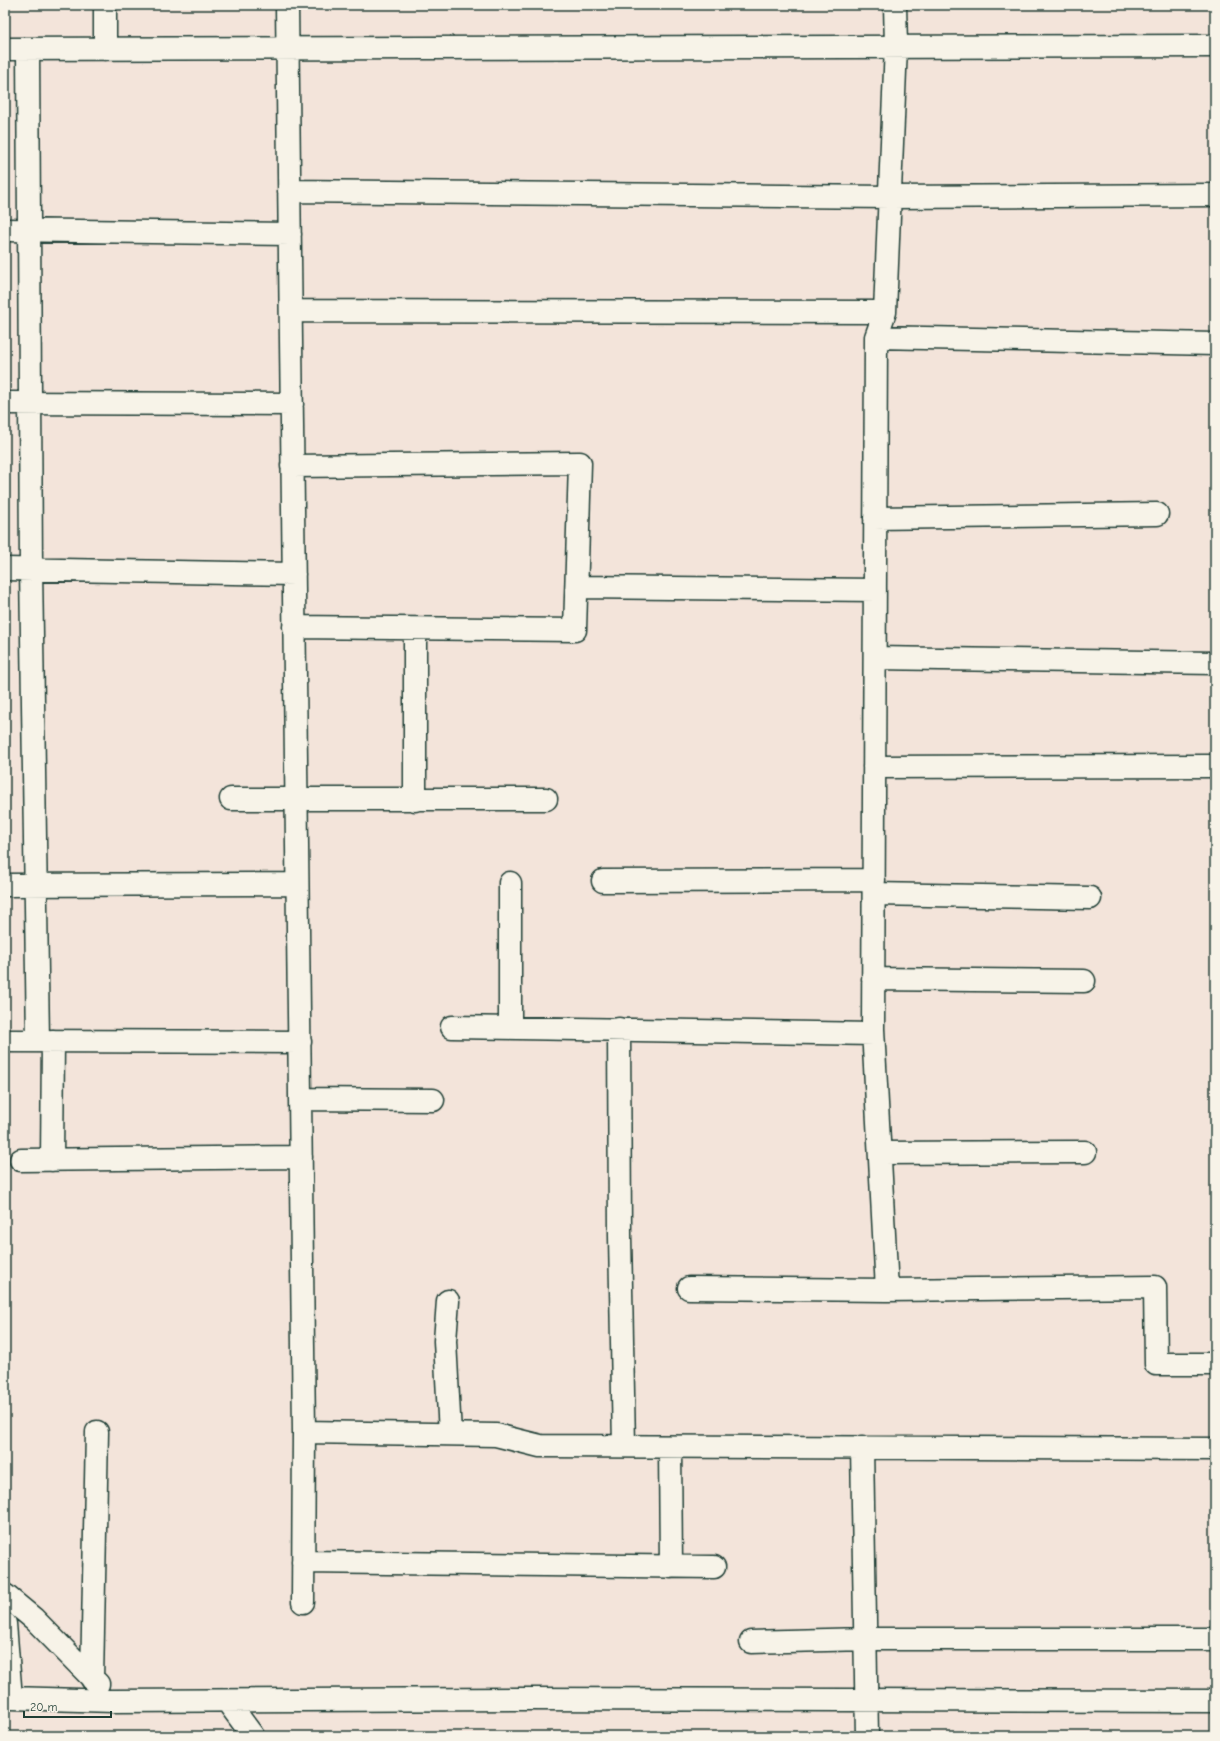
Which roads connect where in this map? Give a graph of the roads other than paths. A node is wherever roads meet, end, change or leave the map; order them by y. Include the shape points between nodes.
1 (105, 5) edge
2 (287, 5) edge
3 (895, 5) edge
4 (896, 46) junction
5 (1215, 46) edge
6 (5, 49) edge
7 (28, 49) junction
8 (106, 49) junction
9 (288, 49) junction
10 (289, 191) junction
11 (1215, 195) edge
12 (890, 197) junction
13 (5, 230) edge
14 (29, 230) junction
15 (290, 234) junction
16 (291, 311) junction
17 (885, 312) junction
18 (876, 337) junction
19 (1215, 344) edge
20 (5, 403) edge
21 (30, 403) junction
22 (292, 404) junction
23 (292, 466) junction
24 (1157, 514) dead end
25 (875, 518) junction
26 (5, 569) edge
27 (31, 569) junction
28 (294, 574) junction
29 (577, 586) junction
30 (875, 590) junction
31 (294, 627) junction
32 (415, 629) junction
33 (875, 658) junction
34 (1215, 663) edge
35 (1215, 766) edge
36 (874, 767) junction
37 (231, 799) dead end
38 (297, 800) junction
39 (415, 800) junction
40 (546, 800) dead end
41 (603, 881) dead end
42 (297, 884) junction
43 (510, 884) dead end
44 (5, 885) edge
45 (36, 885) junction
46 (874, 887) junction
47 (1090, 898) dead end
48 (873, 979) junction
49 (1084, 982) dead end
50 (452, 1027) dead end
51 (510, 1028) junction
52 (619, 1029) junction
53 (873, 1034) junction
54 (5, 1041) edge
55 (46, 1041) junction
56 (300, 1042) junction
57 (300, 1099) junction
58 (434, 1100) dead end
59 (1085, 1152) dead end
60 (880, 1153) junction
61 (301, 1157) junction
62 (22, 1160) dead end
63 (52, 1160) junction
64 (689, 1288) dead end
65 (887, 1290) junction
66 (448, 1301) dead end
67 (1215, 1364) edge
68 (97, 1432) dead end
69 (304, 1432) junction
70 (450, 1434) junction
71 (624, 1446) junction
72 (670, 1447) junction
73 (862, 1447) junction
74 (1215, 1449) edge
75 (303, 1562) junction
76 (671, 1567) junction
77 (714, 1567) dead end
78 (5, 1595) edge
79 (303, 1602) dead end
80 (5, 1624) edge
81 (866, 1639) junction
82 (1215, 1639) edge
83 (751, 1642) dead end
84 (92, 1679) junction
85 (866, 1700) junction
86 (114, 1701) junction
87 (227, 1701) junction
88 (1215, 1701) edge
89 (253, 1736) edge
90 (867, 1736) edge

1 - 8 street
2 - 9 street
3 - 4 street
4 - 5 street
4 - 9 street
4 - 12 street
6 - 7 street
7 - 8 street
7 - 14 street
8 - 9 street
9 - 10 street
10 - 12 street
10 - 15 street
11 - 12 street
12 - 17 street
13 - 14 street
14 - 15 street
14 - 21 street
15 - 16 street
16 - 17 street
16 - 22 street
17 - 18 street
18 - 19 street
18 - 25 street
20 - 21 street
21 - 22 street
21 - 27 street
22 - 23 street
23 - 28 street
23 - 29 street via 580,463
24 - 25 street
25 - 30 street
26 - 27 street
27 - 28 street
27 - 45 street
28 - 31 street
29 - 30 street
29 - 32 street via 576,630
30 - 33 street
31 - 32 street
31 - 38 street
32 - 39 street
33 - 34 street
33 - 36 street
35 - 36 street
36 - 46 street
37 - 38 street
38 - 39 street
38 - 42 street
39 - 40 street
41 - 46 street
42 - 45 street
42 - 56 street
43 - 51 street
44 - 45 street
45 - 55 street
46 - 47 street
46 - 48 street
48 - 49 street
48 - 53 street
50 - 51 street
51 - 52 street
52 - 53 street
52 - 71 street
53 - 60 street
54 - 55 street
55 - 56 street
55 - 63 street
56 - 57 street
57 - 58 street
57 - 61 street
59 - 60 street
60 - 65 street
61 - 63 street
61 - 69 street
62 - 63 street
64 - 65 street
65 - 67 street via 1155,1287 1156,1364
66 - 70 street via 445,1341
68 - 84 street
69 - 70 street
69 - 75 street
70 - 71 street via 496,1435 540,1446
71 - 72 street
72 - 73 street
72 - 76 street
73 - 74 street
73 - 81 street
75 - 76 street
75 - 79 street
76 - 77 street
78 - 84 street via 34,1619
80 - 86 street via 11,1698
81 - 82 street
81 - 83 street
81 - 85 street
84 - 86 street
85 - 87 street
85 - 88 street
85 - 90 street
86 - 87 street
87 - 89 street

